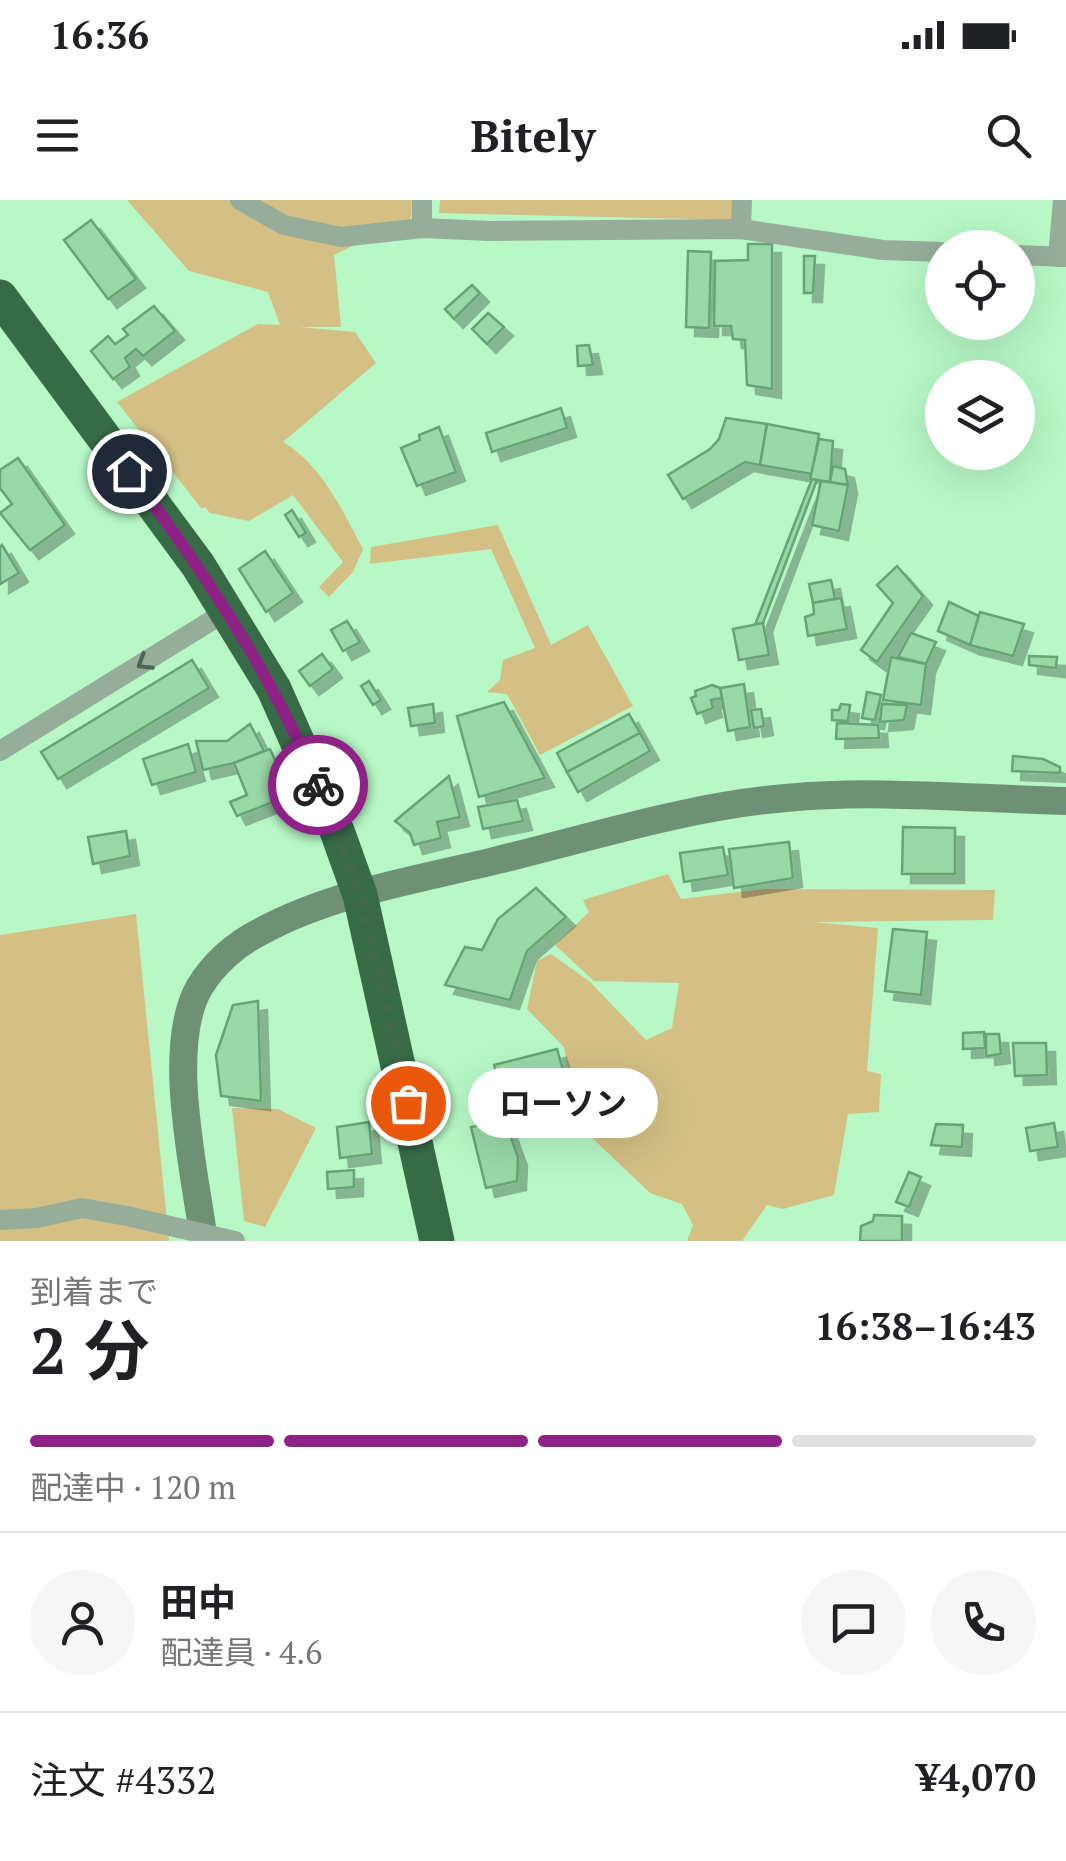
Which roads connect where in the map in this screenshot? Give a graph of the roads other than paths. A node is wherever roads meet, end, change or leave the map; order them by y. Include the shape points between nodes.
1 (240, 200) edge
2 (422, 200) edge
3 (742, 200) edge
4 (1063, 200) edge
5 (422, 228) junction
6 (741, 229) junction
7 (925, 251) edge
8 (1035, 256) edge
9 (1062, 257) edge
10 (0, 297) edge
11 (227, 612) junction
12 (0, 751) edge
13 (1066, 801) edge
14 (360, 895) junction
15 (0, 1220) edge
16 (204, 1241) edge
17 (235, 1241) edge
18 (437, 1241) edge

1 - 5 street via 284,225 341,237
2 - 5 street
3 - 6 street
4 - 9 street
5 - 6 street
6 - 7 street
8 - 9 street
10 - 11 highway
11 -> 12 street
11 - 14 highway via 274,688
13 - 14 street via 787,798 666,818
14 - 16 street via 256,933 214,968 194,998 183,1070
14 - 18 highway
15 - 17 street, bridge via 82,1208

